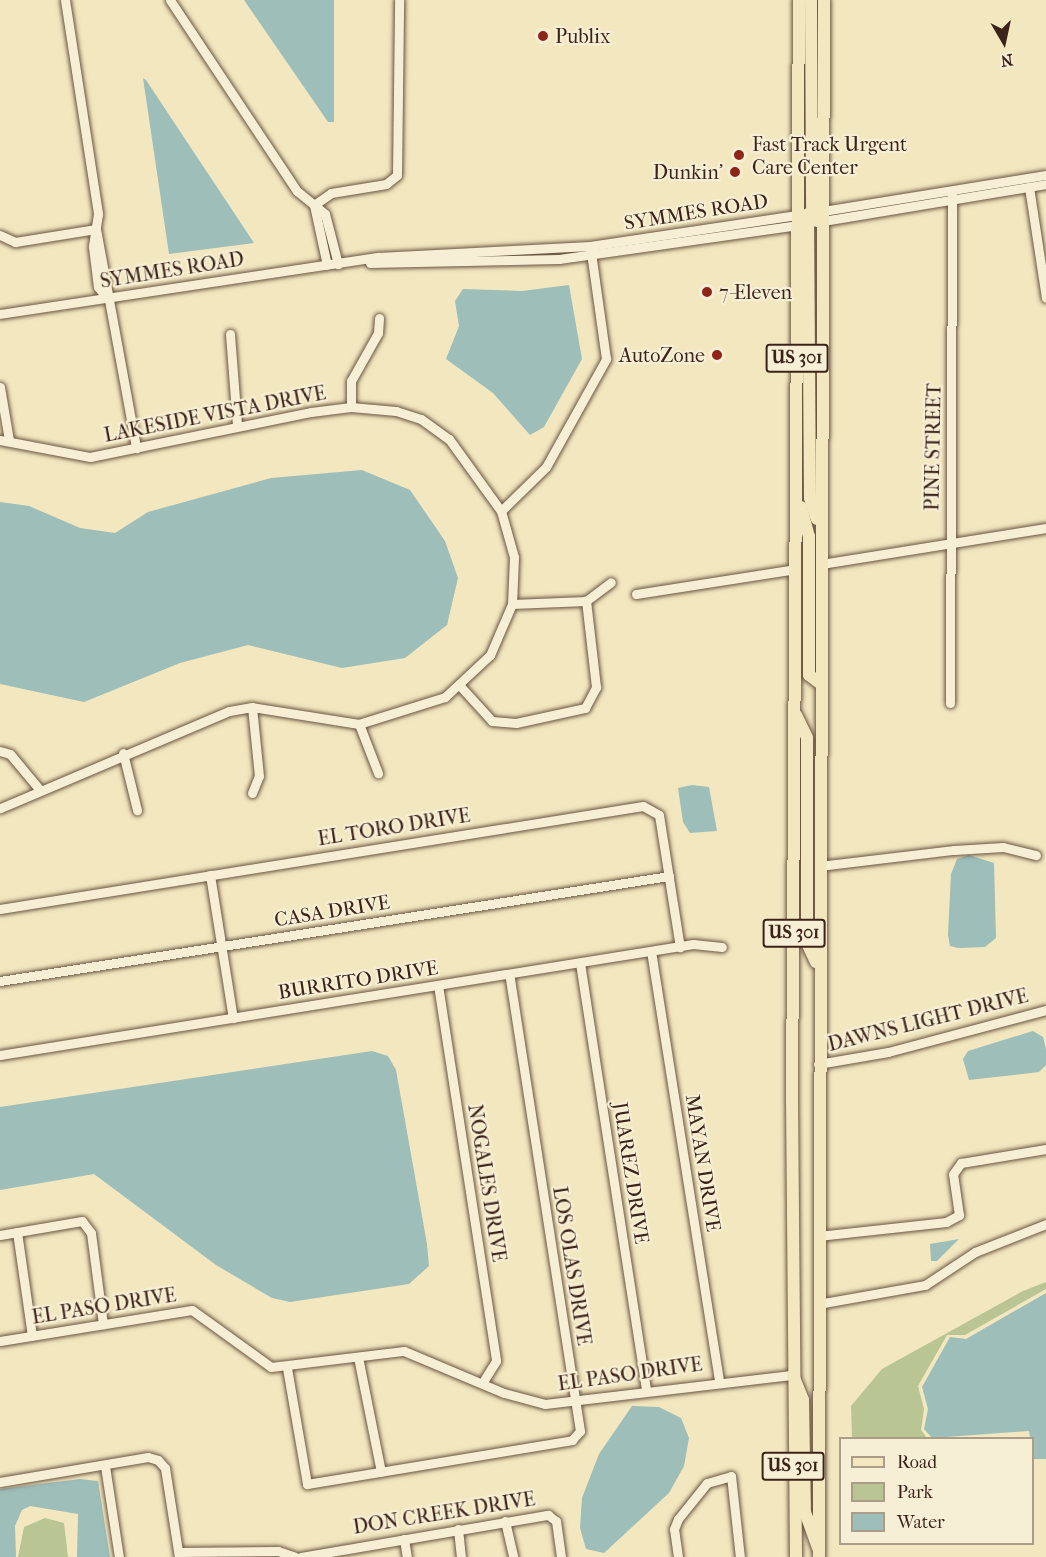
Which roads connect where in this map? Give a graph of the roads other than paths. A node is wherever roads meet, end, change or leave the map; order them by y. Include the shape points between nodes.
1 (65, 0) edge
2 (170, 0) edge
3 (399, 0) edge
4 (799, 0) edge
5 (811, 0) edge
6 (824, 0) edge
7 (1046, 175) edge
8 (1046, 184) edge
9 (1029, 187) junction
10 (952, 196) junction
11 (314, 205) junction
12 (810, 218) junction
13 (96, 229) junction
14 (0, 235) edge
15 (590, 251) junction
16 (338, 264) junction
17 (327, 265) junction
18 (107, 298) junction
19 (1046, 298) edge
20 (0, 314) edge
21 (379, 318) dead end
22 (230, 334) dead end
23 (0, 387) edge
24 (351, 407) junction
25 (237, 426) junction
26 (4, 440) edge
27 (136, 448) junction
28 (797, 492) junction
29 (501, 511) junction
30 (1046, 528) edge
31 (950, 543) junction
32 (821, 564) junction
33 (796, 569) junction
34 (611, 582) dead end
35 (636, 594) dead end
36 (585, 601) junction
37 (512, 604) junction
38 (820, 684) junction
39 (461, 687) junction
40 (950, 703) dead end
41 (252, 707) junction
42 (796, 715) junction
43 (359, 724) junction
44 (0, 751) edge
45 (123, 753) junction
46 (378, 773) dead end
47 (40, 790) junction
48 (252, 793) dead end
49 (0, 808) edge
50 (136, 810) dead end
51 (1036, 855) dead end
52 (819, 866) junction
53 (210, 874) junction
54 (669, 876) junction
55 (0, 909) edge
56 (222, 946) junction
57 (680, 946) junction
58 (722, 947) dead end
59 (651, 951) junction
60 (580, 963) junction
61 (818, 965) junction
62 (509, 974) junction
63 (0, 981) edge
64 (438, 985) junction
65 (1046, 1010) edge
66 (233, 1018) junction
67 (0, 1055) edge
68 (818, 1065) junction
69 (1046, 1149) edge
70 (1046, 1224) edge
71 (17, 1232) junction
72 (0, 1235) edge
73 (818, 1236) junction
74 (818, 1304) junction
75 (104, 1324) junction
76 (32, 1336) junction
77 (0, 1341) edge
78 (358, 1357) junction
79 (287, 1368) junction
80 (793, 1375) junction
81 (719, 1380) junction
82 (483, 1382) junction
83 (646, 1389) junction
84 (575, 1400) junction
85 (105, 1466) junction
86 (381, 1472) junction
87 (0, 1482) edge
88 (505, 1521) junction
89 (458, 1529) junction
90 (404, 1539) junction
91 (351, 1552) edge
92 (819, 1553) edge
93 (179, 1554) edge
94 (241, 1555) edge
95 (119, 1557) edge
96 (295, 1557) edge
97 (301, 1557) edge
98 (407, 1557) edge
99 (461, 1557) edge
100 (513, 1557) edge
101 (561, 1557) edge
102 (678, 1557) edge
103 (740, 1557) edge
104 (796, 1557) edge

1 - 13 street
2 - 11 street via 297,191
3 - 11 street via 397,175 386,184 331,193
4 - 12 main road, US 301
5 - 12 main road
6 - 12 main road, US 301
7 - 10 street, SYMMES ROAD
8 - 9 street, SYMMES ROAD
9 - 10 street, SYMMES ROAD
9 - 19 street
10 - 12 street, SYMMES ROAD
10 - 31 street, PINE STREET
11 - 16 street via 325,214
11 - 17 street
12 - 15 street, SYMMES ROAD
12 - 28 main road, US 301
12 - 32 main road, US 301
13 - 14 street via 15,242
13 - 18 street via 93,247 98,287
15 - 16 street, SYMMES ROAD
15 - 29 street via 606,359 546,467
16 - 17 street, SYMMES ROAD
17 - 18 street, SYMMES ROAD
18 - 20 street, SYMMES ROAD
18 - 27 street
21 - 24 street via 378,333 351,381
22 - 25 street
23 - 26 street
24 - 25 street, LAKESIDE VISTA DRIVE
24 - 29 street, LAKESIDE VISTA DRIVE via 421,419 449,439
25 - 27 street, LAKESIDE VISTA DRIVE
26 - 27 street, LAKESIDE VISTA DRIVE via 90,457
28 - 33 main road, US 301
28 - 38 main road via 809,536 809,675
29 - 37 street, LAKESIDE VISTA DRIVE via 514,556
30 - 31 street
31 - 32 street
31 - 40 street, PINE STREET
32 - 38 main road, US 301
33 - 35 street
33 - 42 main road, US 301
34 - 36 street
36 - 37 street
36 - 39 street via 596,687 585,708 516,723 492,721
37 - 39 street, LAKESIDE VISTA DRIVE via 490,655
38 - 52 main road, US 301
39 - 43 street, LAKESIDE VISTA DRIVE via 419,708
41 - 43 street, LAKESIDE VISTA DRIVE
41 - 45 street, LAKESIDE VISTA DRIVE
41 - 48 street via 259,776
42 - 61 main road via 807,738 807,943
42 - 80 main road, US 301
43 - 46 street
44 - 47 street via 10,754
45 - 47 street, LAKESIDE VISTA DRIVE
45 - 50 street
47 - 49 street, LAKESIDE VISTA DRIVE
51 - 52 street via 1003,848 954,849
52 - 61 main road, US 301
53 - 54 street, EL TORO DRIVE via 643,806 659,815
53 - 55 street, EL TORO DRIVE
53 - 56 street
54 - 56 street, CASA DRIVE
54 - 57 street, EL TORO DRIVE
56 - 63 street, CASA DRIVE
56 - 66 street
57 - 58 street, BURRITO DRIVE
57 - 59 street, BURRITO DRIVE
59 - 60 street, BURRITO DRIVE
59 - 81 street, MAYAN DRIVE
60 - 62 street, BURRITO DRIVE
60 - 83 street, JUAREZ DRIVE
61 - 68 main road, US 301
62 - 64 street, BURRITO DRIVE
62 - 84 street, LOS OLAS DRIVE
64 - 66 street, BURRITO DRIVE
64 - 82 street, NOGALES DRIVE via 496,1361
65 - 68 street, DAWNS LIGHT DRIVE via 888,1052
66 - 67 street, BURRITO DRIVE
68 - 73 main road, US 301
69 - 73 street via 961,1163 953,1174 959,1215 946,1222
70 - 74 street via 975,1252 925,1285
71 - 72 street
71 - 75 street via 81,1221 91,1233
71 - 76 street
73 - 74 main road, US 301
74 - 92 main road, US 301
75 - 76 street, EL PASO DRIVE
75 - 79 street, EL PASO DRIVE via 192,1310 271,1367
76 - 77 street, EL PASO DRIVE
78 - 79 street, EL PASO DRIVE
78 - 82 street, EL PASO DRIVE via 404,1351
78 - 86 street
79 - 86 street via 307,1484
80 - 81 street, EL PASO DRIVE
80 - 92 main road via 803,1400 805,1512
80 - 104 main road, US 301
81 - 83 street, EL PASO DRIVE
82 - 84 street, EL PASO DRIVE via 545,1404
83 - 84 street, EL PASO DRIVE
84 - 86 street, LOS OLAS DRIVE via 580,1431 572,1440
85 - 87 street
85 - 93 street via 158,1460 165,1468
85 - 95 street
88 - 89 street, DON CREEK DRIVE
88 - 100 street
88 - 101 street, DON CREEK DRIVE via 548,1515 556,1521
89 - 90 street, DON CREEK DRIVE
89 - 99 street
90 - 91 street, DON CREEK DRIVE
90 - 98 street
91 - 97 street, DON CREEK DRIVE
93 - 94 street
94 - 96 street via 278,1551
102 - 103 street via 674,1529 678,1519 707,1483 731,1476

